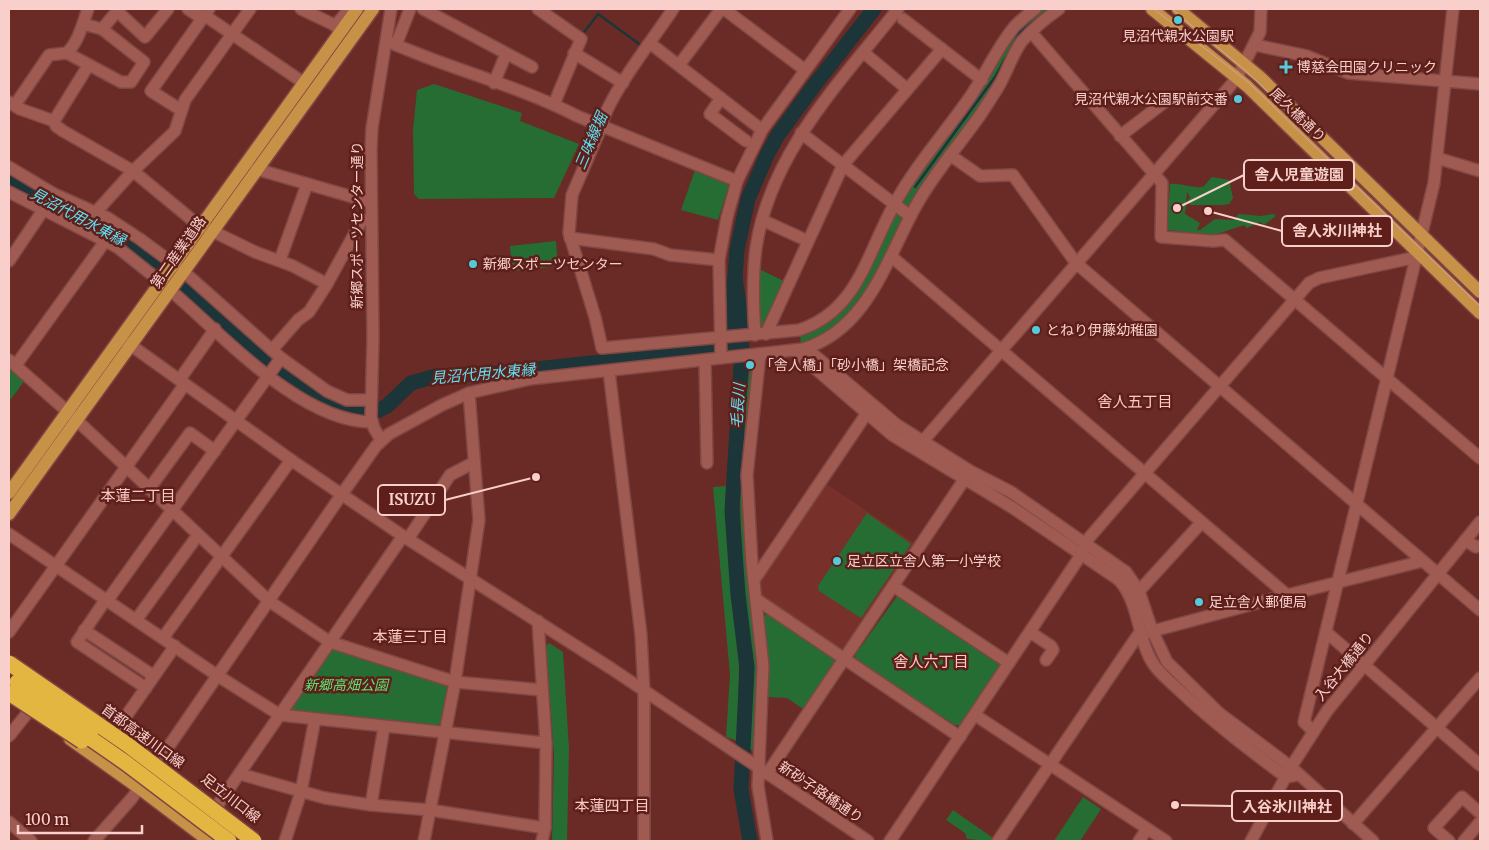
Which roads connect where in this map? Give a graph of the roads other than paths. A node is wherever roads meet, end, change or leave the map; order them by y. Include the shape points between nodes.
1 (88, 9) edge
2 (168, 9) edge
3 (188, 9) edge
4 (250, 9) edge
5 (301, 9) edge
6 (373, 9) edge
7 (391, 9) edge
8 (410, 9) edge
9 (423, 9) edge
10 (538, 9) edge
11 (673, 9) edge
12 (722, 9) edge
13 (850, 9) edge
14 (1035, 9) edge
15 (1060, 9) edge
16 (1152, 9) edge
17 (1178, 9) edge
18 (1261, 9) edge
19 (1453, 9) edge
20 (118, 10) edge
21 (352, 11) edge
22 (205, 14) edge
23 (900, 14) edge
24 (83, 24) junction
25 (339, 27) junction
26 (102, 29) junction
27 (231, 32) junction
28 (1031, 32) junction
29 (392, 43) junction
30 (651, 44) junction
31 (1255, 45) junction
32 (942, 49) junction
33 (863, 52) junction
34 (67, 53) junction
35 (574, 53) junction
36 (506, 54) junction
37 (1244, 63) junction
38 (679, 65) junction
39 (88, 66) junction
40 (532, 67) dead end
41 (805, 70) junction
42 (1237, 78) junction
43 (982, 80) junction
44 (1445, 82) junction
45 (494, 83) junction
46 (623, 83) junction
47 (304, 84) junction
48 (1480, 84) edge
49 (907, 89) junction
50 (721, 98) junction
51 (1166, 101) dead end
52 (12, 104) edge
53 (554, 104) junction
54 (181, 110) junction
55 (54, 121) junction
56 (598, 124) junction
57 (762, 130) junction
58 (801, 133) junction
59 (1120, 136) junction
60 (746, 141) dead end
61 (950, 155) junction
62 (1437, 158) junction
63 (843, 165) junction
64 (9, 167) edge
65 (256, 169) junction
66 (133, 171) junction
67 (1480, 171) edge
68 (1153, 174) junction
69 (737, 181) junction
70 (307, 184) junction
71 (9, 192) edge
72 (370, 202) junction
73 (49, 203) junction
74 (893, 205) junction
75 (96, 212) junction
76 (910, 216) junction
77 (371, 220) junction
78 (762, 220) junction
79 (207, 229) junction
80 (1421, 235) junction
81 (570, 238) junction
82 (106, 240) junction
83 (808, 241) junction
84 (1417, 252) junction
85 (892, 257) junction
86 (280, 260) junction
87 (719, 260) junction
88 (9, 261) edge
89 (1076, 263) junction
90 (172, 277) junction
91 (858, 280) junction
92 (327, 284) junction
93 (873, 290) junction
94 (1480, 292) edge
95 (1296, 299) junction
96 (1480, 313) edge
97 (215, 329) junction
98 (756, 335) junction
99 (126, 342) junction
100 (721, 346) junction
101 (809, 347) junction
102 (272, 350) junction
103 (794, 350) junction
104 (1001, 350) junction
105 (754, 355) junction
106 (705, 360) junction
107 (12, 363) edge
108 (274, 367) junction
109 (609, 374) junction
110 (1387, 378) junction
111 (182, 381) junction
112 (1220, 386) junction
113 (469, 393) junction
114 (371, 402) junction
115 (866, 413) junction
116 (72, 416) junction
117 (237, 420) junction
118 (371, 420) junction
119 (381, 440) junction
120 (923, 441) junction
121 (214, 451) junction
122 (1480, 458) edge
123 (291, 460) junction
124 (473, 463) junction
125 (707, 463) dead end
126 (126, 467) junction
127 (1144, 473) junction
128 (967, 475) junction
129 (150, 489) junction
130 (9, 493) edge
131 (342, 494) junction
132 (1356, 503) junction
133 (172, 510) junction
134 (9, 514) edge
135 (1201, 522) junction
136 (1480, 522) edge
137 (9, 534) edge
138 (198, 535) junction
139 (406, 537) junction
140 (1466, 540) junction
141 (1480, 546) edge
142 (1084, 549) junction
143 (221, 557) junction
144 (1423, 561) junction
145 (56, 567) junction
146 (1438, 574) junction
147 (471, 579) junction
148 (754, 580) junction
149 (1337, 582) junction
150 (893, 586) junction
151 (1139, 591) junction
152 (1287, 595) junction
153 (756, 599) junction
154 (106, 600) junction
155 (269, 601) junction
156 (1480, 610) edge
157 (136, 620) junction
158 (538, 621) junction
159 (84, 630) junction
160 (9, 632) edge
161 (1030, 632) junction
162 (1147, 632) junction
163 (1326, 632) junction
164 (163, 638) junction
165 (330, 642) junction
166 (174, 646) junction
167 (844, 659) junction
168 (1046, 660) dead end
169 (9, 662) edge
170 (1009, 663) junction
171 (1365, 664) junction
172 (154, 676) junction
173 (218, 676) junction
174 (1480, 678) edge
175 (455, 682) junction
176 (146, 688) junction
177 (12, 690) edge
178 (542, 690) junction
179 (644, 692) junction
180 (29, 711) junction
181 (280, 715) junction
182 (975, 715) junction
183 (315, 719) junction
184 (384, 727) junction
185 (1437, 727) junction
186 (1313, 731) junction
187 (115, 732) junction
188 (444, 733) junction
189 (9, 736) edge
190 (960, 737) junction
191 (546, 743) junction
192 (158, 762) junction
193 (1480, 764) edge
194 (1050, 765) junction
195 (758, 767) junction
196 (1291, 773) junction
197 (240, 774) junction
198 (140, 788) junction
199 (301, 792) junction
200 (371, 805) junction
201 (218, 806) junction
202 (430, 810) junction
203 (1480, 813) edge
204 (9, 822) edge
205 (1480, 822) edge
206 (1353, 824) junction
207 (545, 828) junction
208 (1147, 829) junction
209 (195, 837) edge
210 (31, 841) edge
211 (94, 841) edge
212 (209, 841) edge
213 (218, 841) edge
214 (229, 841) edge
215 (241, 841) edge
216 (254, 841) edge
217 (262, 841) edge
218 (285, 841) edge
219 (424, 841) edge
220 (542, 841) edge
221 (644, 841) edge
222 (767, 841) edge
223 (868, 841) edge
224 (890, 841) edge
225 (998, 841) edge
226 (1139, 841) edge
227 (1166, 841) edge
228 (1251, 841) edge
229 (1373, 841) edge
230 (1449, 841) edge
231 (1464, 841) edge

1 - 24 street
2 - 20 street via 145,37
3 - 22 street
4 - 27 street
5 - 25 street
6 - 65 main road, 第二産業道路
7 - 29 street, 新郷スポーツセンター通り
8 - 29 street
9 - 36 street
10 - 35 street via 581,39
11 - 30 street
12 - 38 street
12 - 41 street
13 - 41 street
14 - 43 street via 1010,33
15 - 28 street
16 - 42 main road, 尾久橋通り
17 - 37 main road, 尾久橋通り
18 - 31 street via 1260,32
19 - 44 street
20 - 26 street
21 - 25 main road, 第二産業道路
22 - 27 street
22 - 54 street via 151,90
23 - 32 street
23 - 33 street
24 - 26 street
24 - 34 street via 77,41
25 - 47 main road, 第二産業道路
26 - 39 street via 144,62 131,82 121,82
27 - 47 street
27 - 54 street
28 - 59 street
28 - 61 street via 1021,43 981,113
29 - 45 street via 420,57
29 - 72 street, 新郷スポーツセンター通り via 372,128
30 - 38 street
30 - 46 street
31 - 37 street
31 - 44 street via 1307,56 1348,73
32 - 43 street
32 - 49 street
33 - 49 street
33 - 58 street
34 - 39 street
34 - 52 street via 48,55
35 - 46 street
35 - 53 street
36 - 40 street
36 - 45 street
37 - 42 street
37 - 80 main road, 尾久橋通り
38 - 50 street
39 - 55 street
41 - 57 street
42 - 68 street
42 - 84 main road, 尾久橋通り
43 - 74 street
44 - 48 street
44 - 62 street
45 - 53 street
46 - 56 street
47 - 79 main road, 第二産業道路
49 - 63 street
50 - 57 street
50 - 60 street via 710,114
51 - 59 street
52 - 55 street
53 - 56 street
54 - 66 street via 174,130
55 - 66 street via 56,126
56 - 69 street
56 - 81 street via 572,195
57 - 69 street
58 - 63 street
58 - 78 street via 780,172
59 - 68 street
61 - 76 street
61 - 89 street via 980,176 1013,175
62 - 67 street
62 - 80 street
63 - 74 street
63 - 83 street
64 - 73 street
65 - 70 street
65 - 79 main road, 第二産業道路
66 - 75 street
66 - 79 street via 190,219
68 - 89 street
68 - 95 street via 1162,184 1161,236 1225,240
69 - 87 street
70 - 72 street
70 - 86 street
71 - 73 street
72 - 77 street, 新郷スポーツセンター通り
73 - 75 street
73 - 82 street
73 - 88 street
74 - 76 street
74 - 91 street
75 - 90 street via 122,226
76 - 85 street
77 - 92 street via 362,220
77 - 114 street, 新郷スポーツセンター通り
78 - 83 street
78 - 98 street via 754,265
79 - 86 street
79 - 90 main road, 第二産業道路
80 - 84 street
80 - 94 main road, 尾久橋通り
81 - 87 street
81 - 100 street via 602,348
82 - 90 street
82 - 107 street
83 - 98 street
84 - 95 street via 1412,258 1315,279
84 - 96 main road, 尾久橋通り
84 - 110 street
85 - 93 street
85 - 104 street
86 - 92 street
87 - 100 street
89 - 104 street
89 - 112 street
90 - 97 street
90 - 99 main road, 第二産業道路
90 - 102 street
91 - 93 street
91 - 98 street via 839,307 819,322 799,330
92 - 102 street via 309,312
93 - 101 street via 842,327
95 - 110 street
95 - 112 street
97 - 108 street via 244,357
97 - 111 street
98 - 100 street
99 - 111 street, 新砂子路橋通り
99 - 116 main road, 第二産業道路
100 - 105 street via 733,357
100 - 106 street
101 - 103 street
101 - 120 street via 813,354 897,425
102 - 108 street
103 - 105 street
103 - 115 street
104 - 120 street
104 - 127 street
105 - 148 street via 747,475
106 - 109 street
106 - 125 street
107 - 116 street
108 - 114 street via 339,397
108 - 117 street
108 - 118 street via 306,402 346,420
109 - 113 street via 530,379
109 - 179 street via 641,635
110 - 122 street
110 - 132 street
111 - 117 street, 新砂子路橋通り
111 - 126 street
112 - 127 street
112 - 132 street
113 - 119 street via 426,413
113 - 124 street
114 - 118 street, 新郷スポーツセンター通り
115 - 128 street via 892,435
115 - 148 street
116 - 126 street
116 - 130 main road, 第二産業道路
116 - 134 main road, 第二産業道路
117 - 121 street
117 - 123 street, 新砂子路橋通り
118 - 119 street, 新郷スポーツセンター通り
119 - 131 street
120 - 128 street
121 - 129 street via 190,433
121 - 133 street
123 - 131 street, 新砂子路橋通り
123 - 143 street
124 - 139 street via 450,475
124 - 147 street via 479,520
126 - 129 street
126 - 145 street
127 - 135 street
127 - 142 street
128 - 142 street via 1011,492
128 - 150 street
129 - 133 street
131 - 139 street, 新砂子路橋通り
131 - 155 street
132 - 144 street
132 - 149 street
133 - 138 street
133 - 154 street
135 - 151 street
135 - 152 street
136 - 140 street, 入谷大橋通り
137 - 145 street
138 - 143 street
138 - 157 street
139 - 147 street, 新砂子路橋通り
139 - 165 street
140 - 141 street
140 - 146 street, 入谷大橋通り
142 - 151 street via 1126,572
142 - 161 street
142 - 162 street via 1124,586
143 - 155 street
143 - 164 street
144 - 146 street
144 - 149 street
145 - 154 street
145 - 160 street
146 - 156 street
146 - 171 street, 入谷大橋通り
147 - 158 street, 新砂子路橋通り
147 - 175 street
148 - 153 street
149 - 152 street
149 - 163 street
150 - 167 street
150 - 170 street
151 - 162 street
152 - 162 street
153 - 167 street
153 - 195 street via 763,666
154 - 157 street
154 - 159 street
155 - 165 street
155 - 173 street
157 - 164 street
158 - 178 street
158 - 179 street, 新砂子路橋通り
159 - 172 street
159 - 176 street via 77,642
161 - 168 street via 1052,646
161 - 170 street
162 - 194 street via 1117,664
162 - 196 street via 1167,662 1219,713
163 - 171 street
163 - 186 street via 1304,722
164 - 166 street
165 - 175 street
165 - 181 street
166 - 172 street
166 - 173 street
167 - 190 street
167 - 195 street
169 - 187 main road, 足立川口線
169 - 216 highway, 首都高速川口線, bridge via 128,745
170 - 182 street
171 - 185 street
171 - 186 street, 入谷大橋通り
172 - 176 street
173 - 181 street
173 - 192 street
174 - 185 street
175 - 178 street
175 - 188 street
176 - 187 street
177 - 180 main road
177 - 213 highway, bridge
177 - 214 highway, bridge via 126,763
177 - 215 highway, bridge via 142,766
178 - 191 street
179 - 195 street, 新砂子路橋通り
179 - 221 street
180 - 189 street
180 - 198 main road
181 - 183 street
181 - 197 street
182 - 190 street
182 - 194 street
183 - 184 street
183 - 199 street
184 - 188 street
184 - 200 street
185 - 193 street
185 - 206 street
186 - 196 street, 入谷大橋通り
187 - 192 main road, 足立川口線
188 - 191 street
188 - 202 street
190 - 224 street
191 - 207 street
192 - 198 street
192 - 201 main road, 足立川口線
194 - 208 street
194 - 225 street
195 - 222 street
195 - 223 street, 新砂子路橋通り
196 - 206 street
196 - 228 street, 入谷大橋通り
197 - 199 street
197 - 201 street
198 - 209 main road
198 - 211 street
199 - 200 street
199 - 218 street
200 - 202 street
201 - 217 main road, 足立川口線
202 - 207 street
202 - 219 street
203 - 230 street via 1462,797 1434,828
204 - 210 street
205 - 231 street
206 - 229 street
207 - 220 street
208 - 226 street
208 - 227 street
209 - 212 main road

